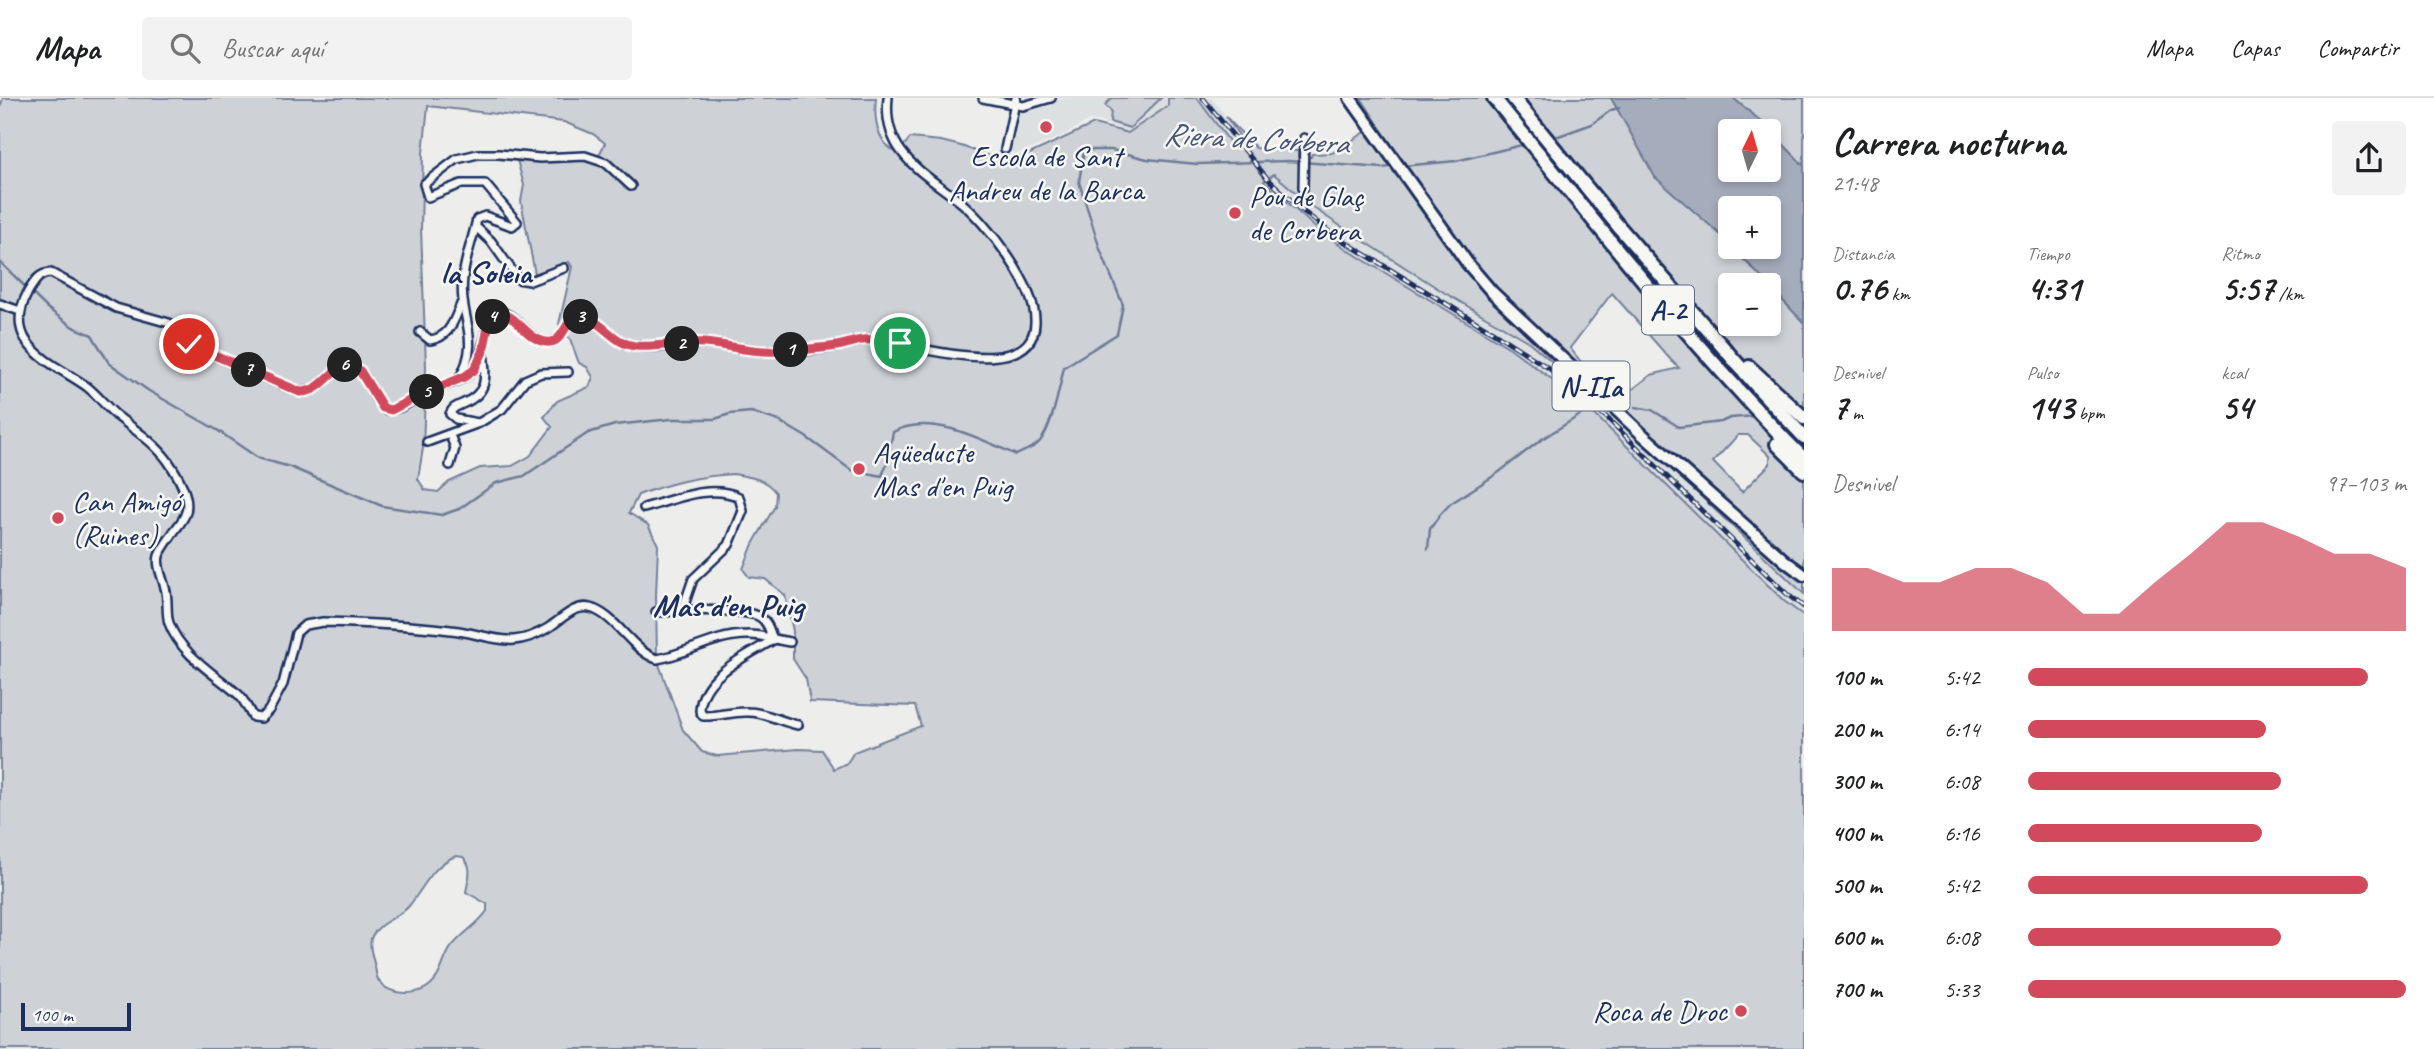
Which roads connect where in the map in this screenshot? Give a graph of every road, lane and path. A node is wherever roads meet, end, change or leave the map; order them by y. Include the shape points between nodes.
1 (888, 98) edge
2 (983, 98) edge
3 (1051, 98) edge
4 (1494, 98) edge
5 (1513, 98) edge
6 (1354, 101) edge
7 (1015, 102) edge
8 (1304, 138) dead end
9 (1005, 149) dead end
10 (631, 186) dead end
11 (1303, 188) dead end
12 (475, 228) junction
13 (564, 268) dead end
14 (462, 302) junction
15 (0, 304) edge
16 (17, 310) junction
17 (1707, 329) junction
18 (420, 332) dead end
19 (483, 352) junction
20 (568, 372) dead end
21 (458, 380) junction
22 (478, 423) junction
23 (1801, 428) edge
24 (1770, 430) junction
25 (450, 435) junction
26 (427, 442) dead end
27 (1804, 459) edge
28 (450, 465) dead end
29 (1804, 471) edge
30 (644, 508) dead end
31 (1804, 575) edge
32 (682, 611) junction
33 (656, 612) dead end
34 (773, 640) junction
35 (790, 642) dead end
36 (798, 725) dead end

1 - 19 street via 890,128 910,163 973,214 1020,276 1035,318 1032,338 1024,347 975,357 868,340 774,351 704,343 632,346 582,317 571,321 553,342 540,341 501,313 489,323
2 - 7 street
3 - 7 street via 1034,104
4 - 24 highway, A-2
5 - 17 highway, A-2
6 - 31 main road, N-IIa via 1468,264 1510,312
7 - 9 street
8 - 11 street
10 - 12 street via 606,163 585,156 478,154 457,159 424,184 428,197 461,184 485,184 517,222 512,226 485,216 477,219
12 - 13 street via 491,241 519,279 530,281
12 - 14 street via 463,276
14 - 18 street via 449,332 430,341
14 - 21 street via 470,350
15 - 16 street
16 - 21 street via 36,280 51,273 116,308 169,323 192,346 296,391 318,388 347,365 360,371 386,410
16 - 34 street via 18,332 33,352 93,391 144,435 173,470 187,507 159,558 169,622 199,662 239,696 254,717 261,718 283,684 296,633 305,625 323,622 451,630 510,641 548,628 585,607 603,615 657,659 737,635
17 - 23 highway, A-2 via 1775,407
17 - 23 highway via 1794,409
19 - 21 street via 474,370
19 - 22 street via 481,392 450,410 456,418
20 - 22 street via 541,373 525,380 502,409
22 - 25 street
24 - 27 highway
24 - 29 highway
25 - 26 street
25 - 28 street via 455,447
30 - 32 street via 713,492 733,494 742,504 729,544 693,579
32 - 33 street
32 - 34 street via 755,614 767,625
34 - 35 street
34 - 36 street via 710,683 699,711 703,716 766,714

